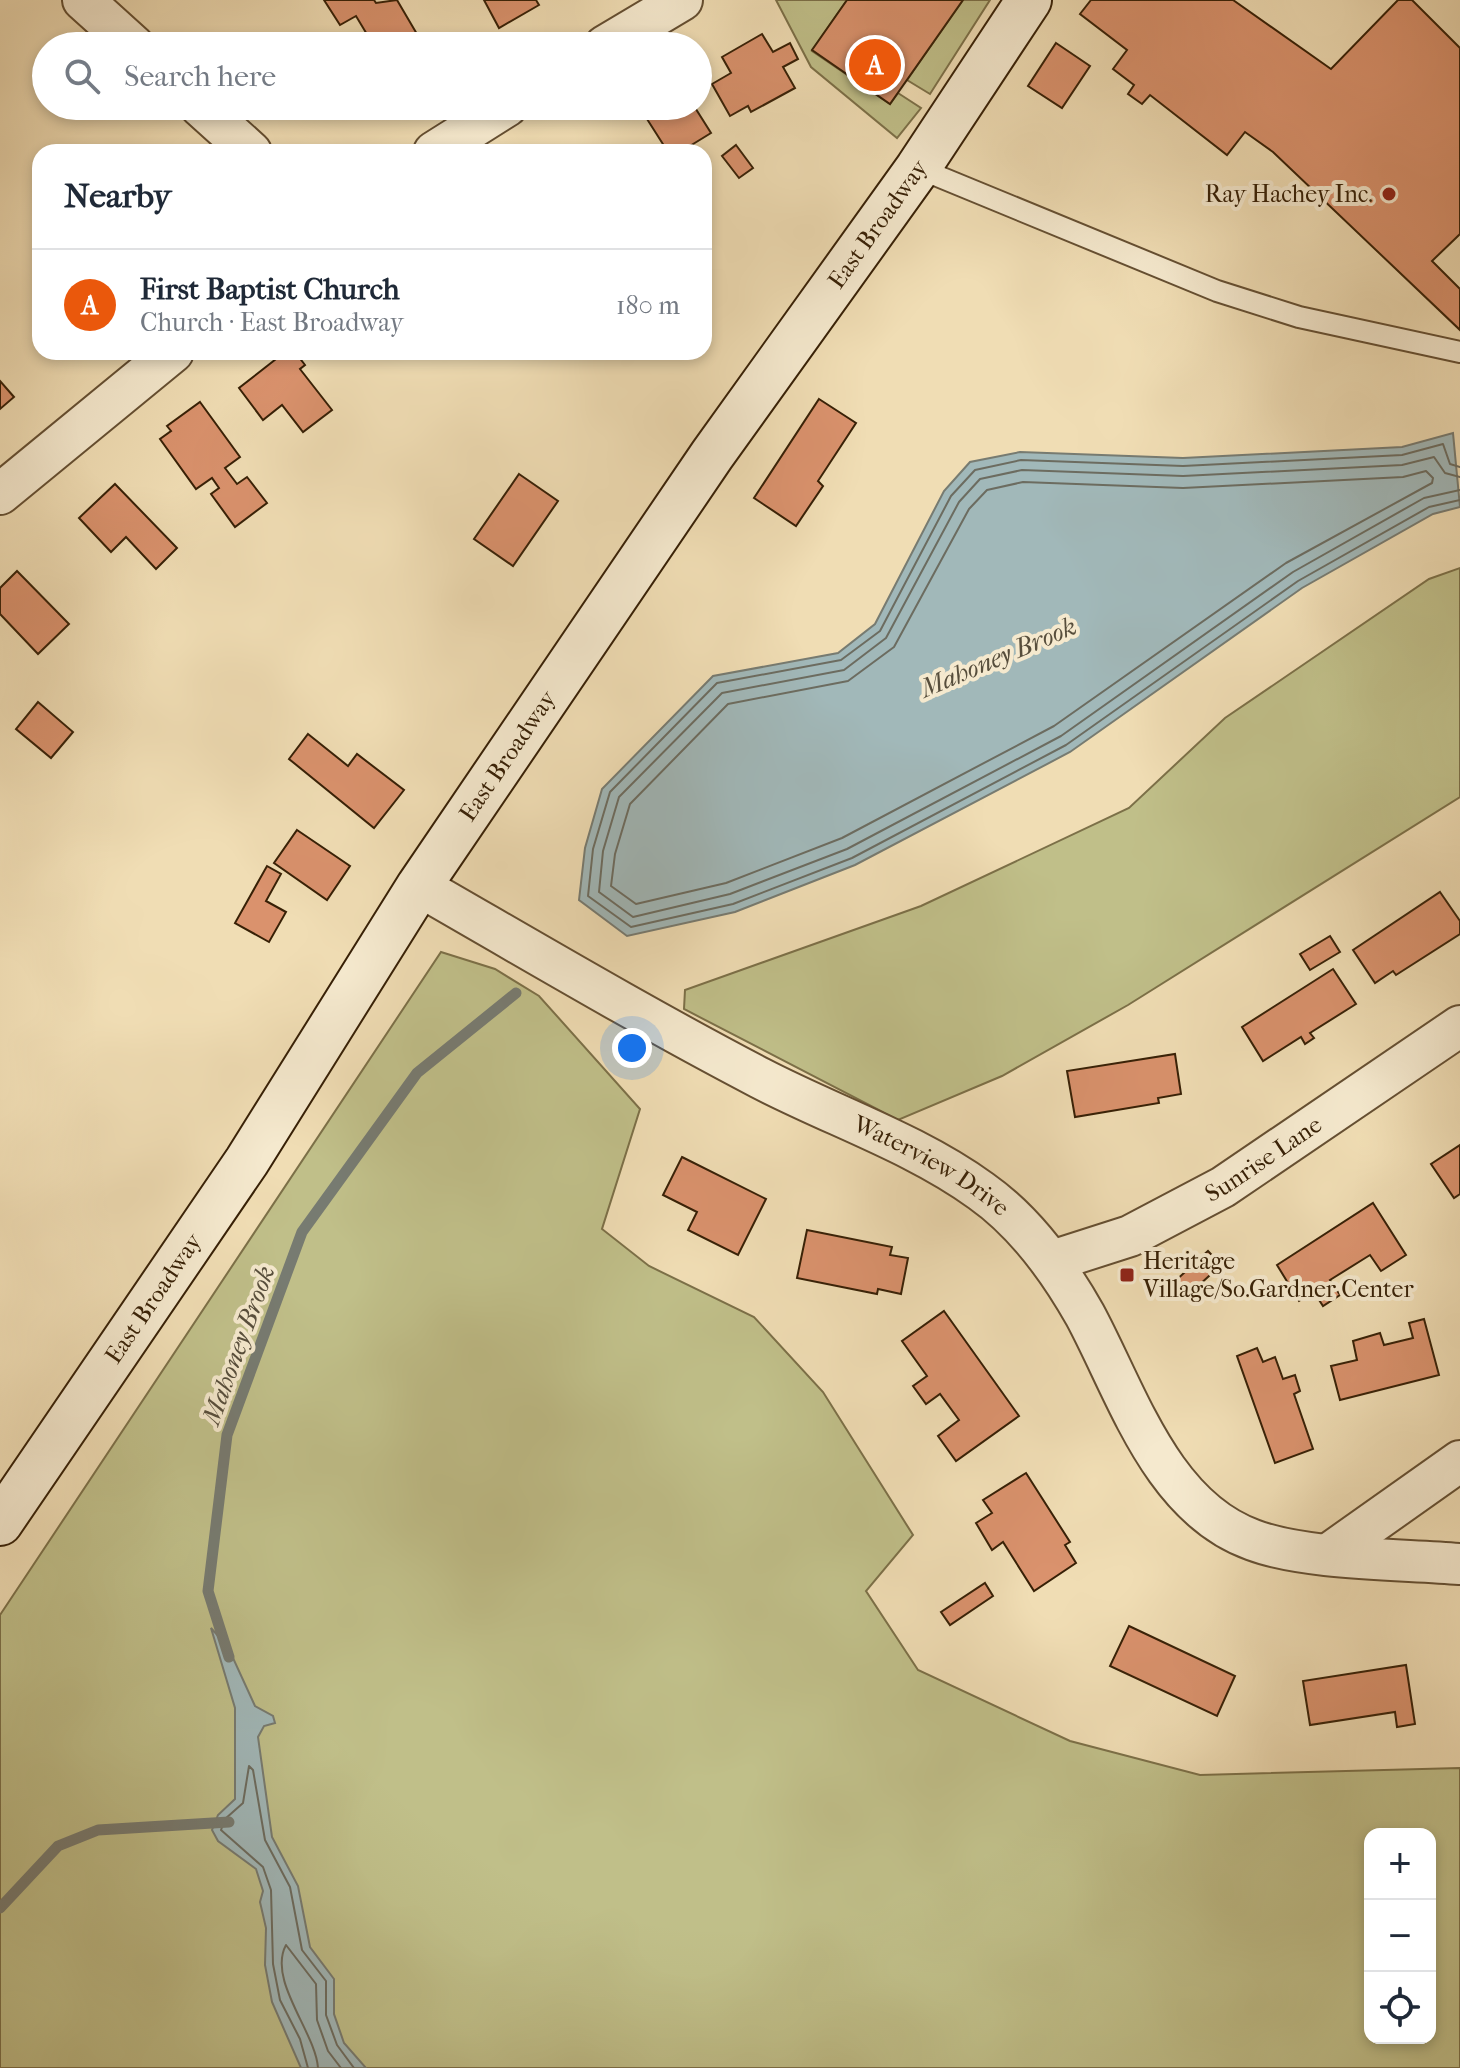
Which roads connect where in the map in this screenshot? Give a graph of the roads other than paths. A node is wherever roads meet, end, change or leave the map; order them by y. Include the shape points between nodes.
1 (83, 0) edge
2 (682, 0) edge
3 (1029, 0) edge
4 (118, 32) edge
5 (628, 32) edge
6 (216, 120) edge
7 (485, 120) edge
8 (242, 144) edge
9 (447, 144) edge
10 (918, 168) junction
11 (1460, 352) edge
12 (163, 360) edge
13 (0, 494) edge
14 (419, 886) junction
15 (1460, 1026) edge
16 (1052, 1261) junction
17 (1460, 1461) edge
18 (0, 1523) edge
19 (1330, 1553) junction
20 (1460, 1564) edge

1 - 4 street
2 - 5 street
3 - 10 main road, East Broadway
6 - 8 street
7 - 9 street
10 - 11 lane via 1217,291 1299,317
10 - 14 main road, East Broadway via 712,455
12 - 13 street
14 - 16 street, Waterview Drive via 761,1079 961,1177 1002,1209
14 - 18 main road, East Broadway via 247,1161
15 - 16 street, Sunrise Lane via 1223,1187 1130,1236
16 - 19 street, Waterview Drive via 1145,1434 1180,1485 1237,1533 1279,1548
17 - 19 street
19 - 20 street, Waterview Drive

